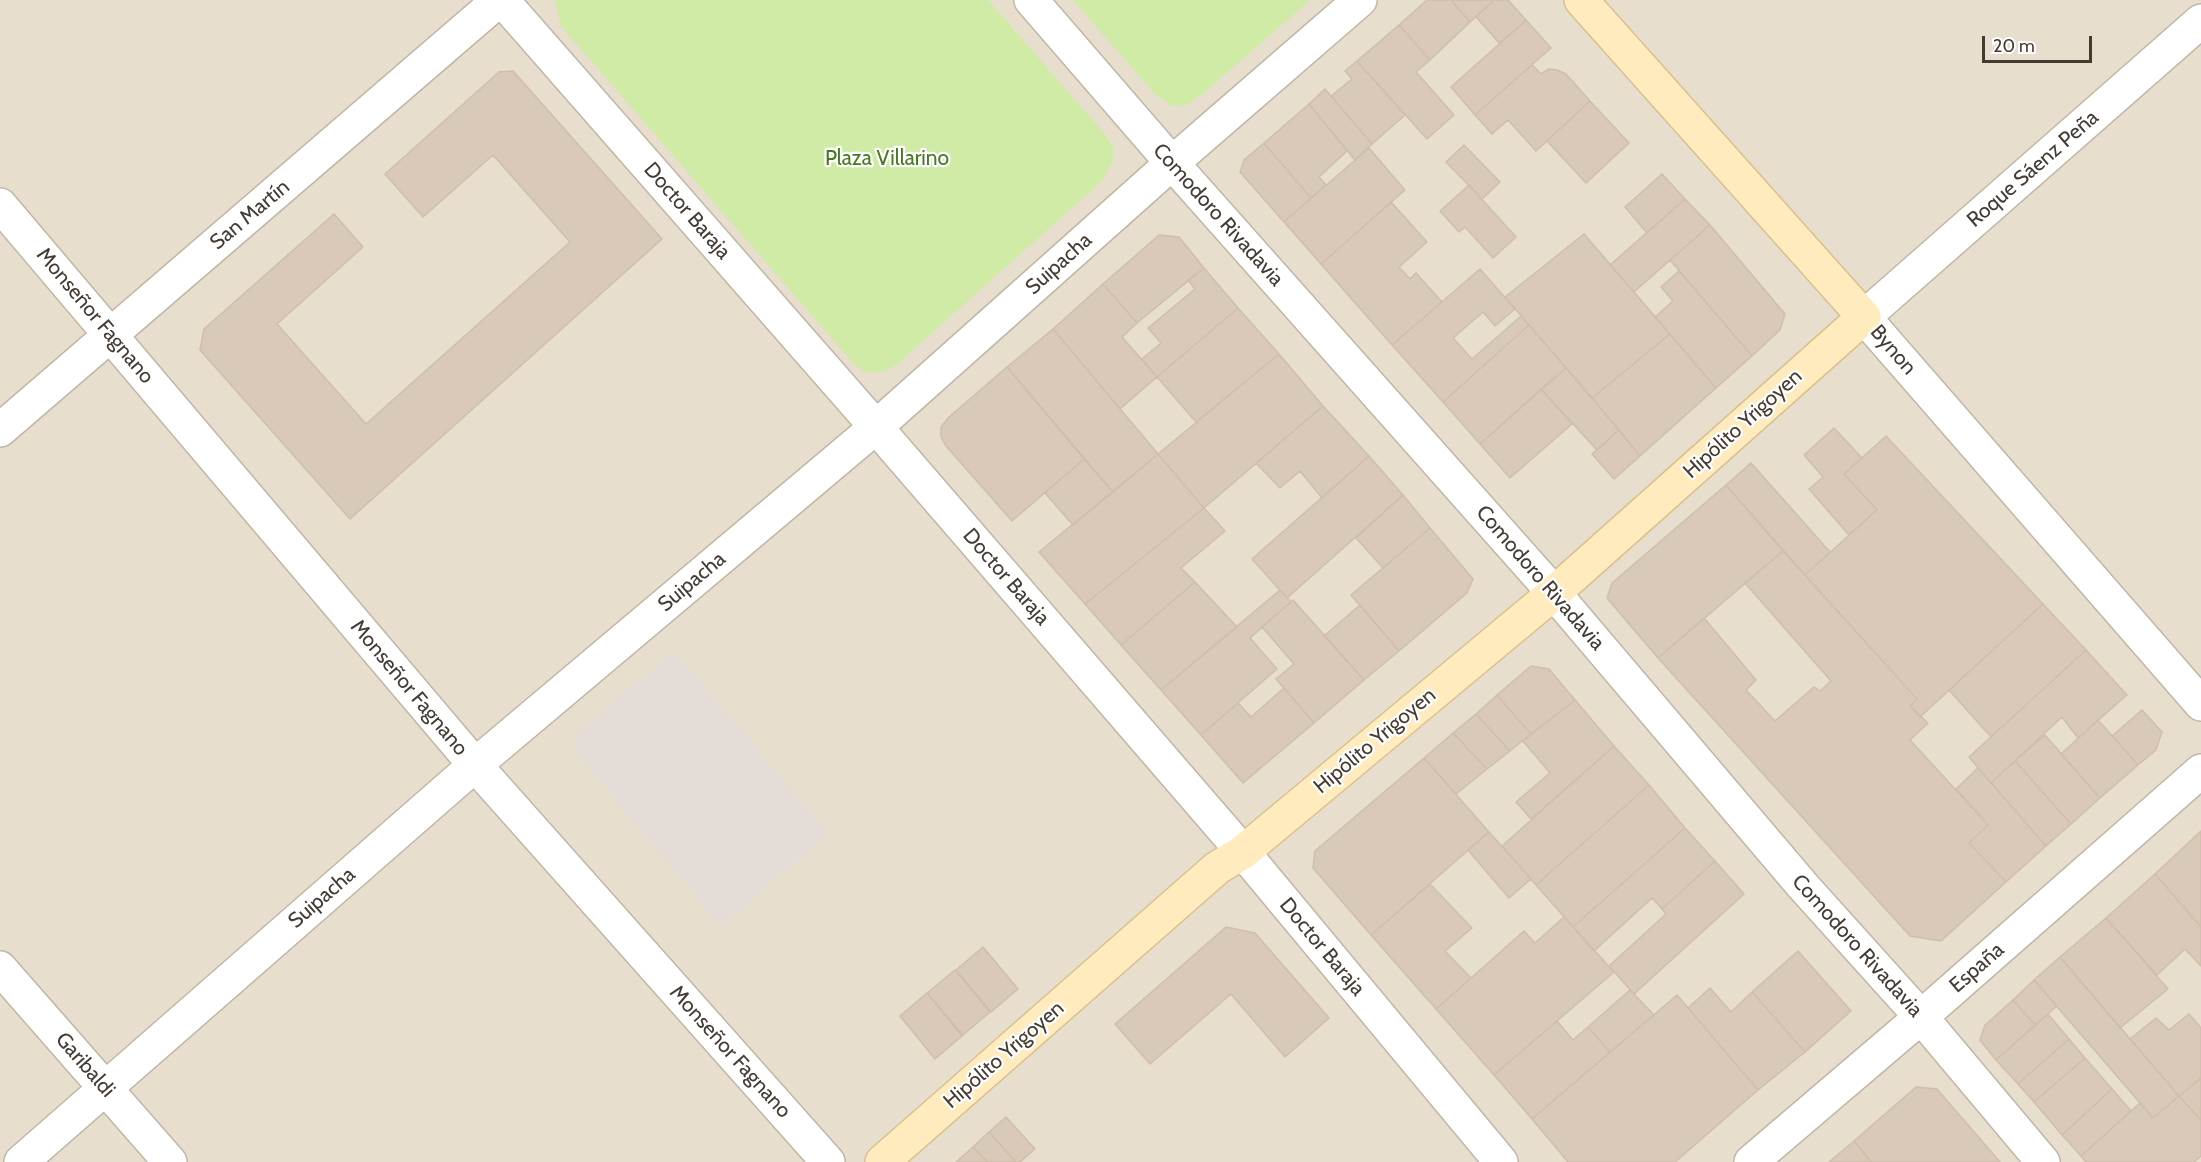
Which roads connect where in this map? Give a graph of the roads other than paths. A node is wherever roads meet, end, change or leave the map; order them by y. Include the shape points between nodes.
1 (501, 0) edge
2 (1031, 0) edge
3 (1360, 0) edge
4 (1581, 0) edge
5 (2201, 21) edge
6 (1172, 163) junction
7 (0, 205) edge
8 (1864, 317) junction
9 (110, 333) junction
10 (876, 427) junction
11 (0, 430) edge
12 (1554, 593) junction
13 (2201, 704) edge
14 (475, 765) junction
15 (2201, 771) edge
16 (1243, 852) junction
17 (0, 968) edge
18 (1921, 1017) junction
19 (105, 1088) junction
20 (21, 1162) edge
21 (170, 1162) edge
22 (828, 1162) edge
23 (882, 1162) edge
24 (1501, 1162) edge
25 (1750, 1162) edge
26 (2043, 1162) edge

1 - 9 street, San Martín
1 - 10 street, Doctor Baraja
2 - 6 street, Comodoro Rivadavia
3 - 6 street, Suipacha
4 - 8 main road, Bynon
5 - 8 street, Roque Sáenz Peña
6 - 10 street, Suipacha
6 - 12 street, Comodoro Rivadavia
7 - 9 street, Monseñor Fagnano
8 - 12 main road, Hipólito Yrigoyen
8 - 13 street, Bynon
9 - 11 street, San Martín
9 - 14 street, Monseñor Fagnano
10 - 14 street, Suipacha
10 - 16 street, Doctor Baraja
12 - 16 main road, Hipólito Yrigoyen
12 - 18 street, Comodoro Rivadavia via 1803,886
14 - 19 street, Suipacha
14 - 22 street, Monseñor Fagnano
15 - 18 street, España
16 - 23 main road, Hipólito Yrigoyen via 1217,868
16 - 24 street, Doctor Baraja
17 - 19 street, Garibaldi
18 - 25 street, España
18 - 26 street, Comodoro Rivadavia
19 - 20 street, Suipacha
19 - 21 street, Garibaldi

